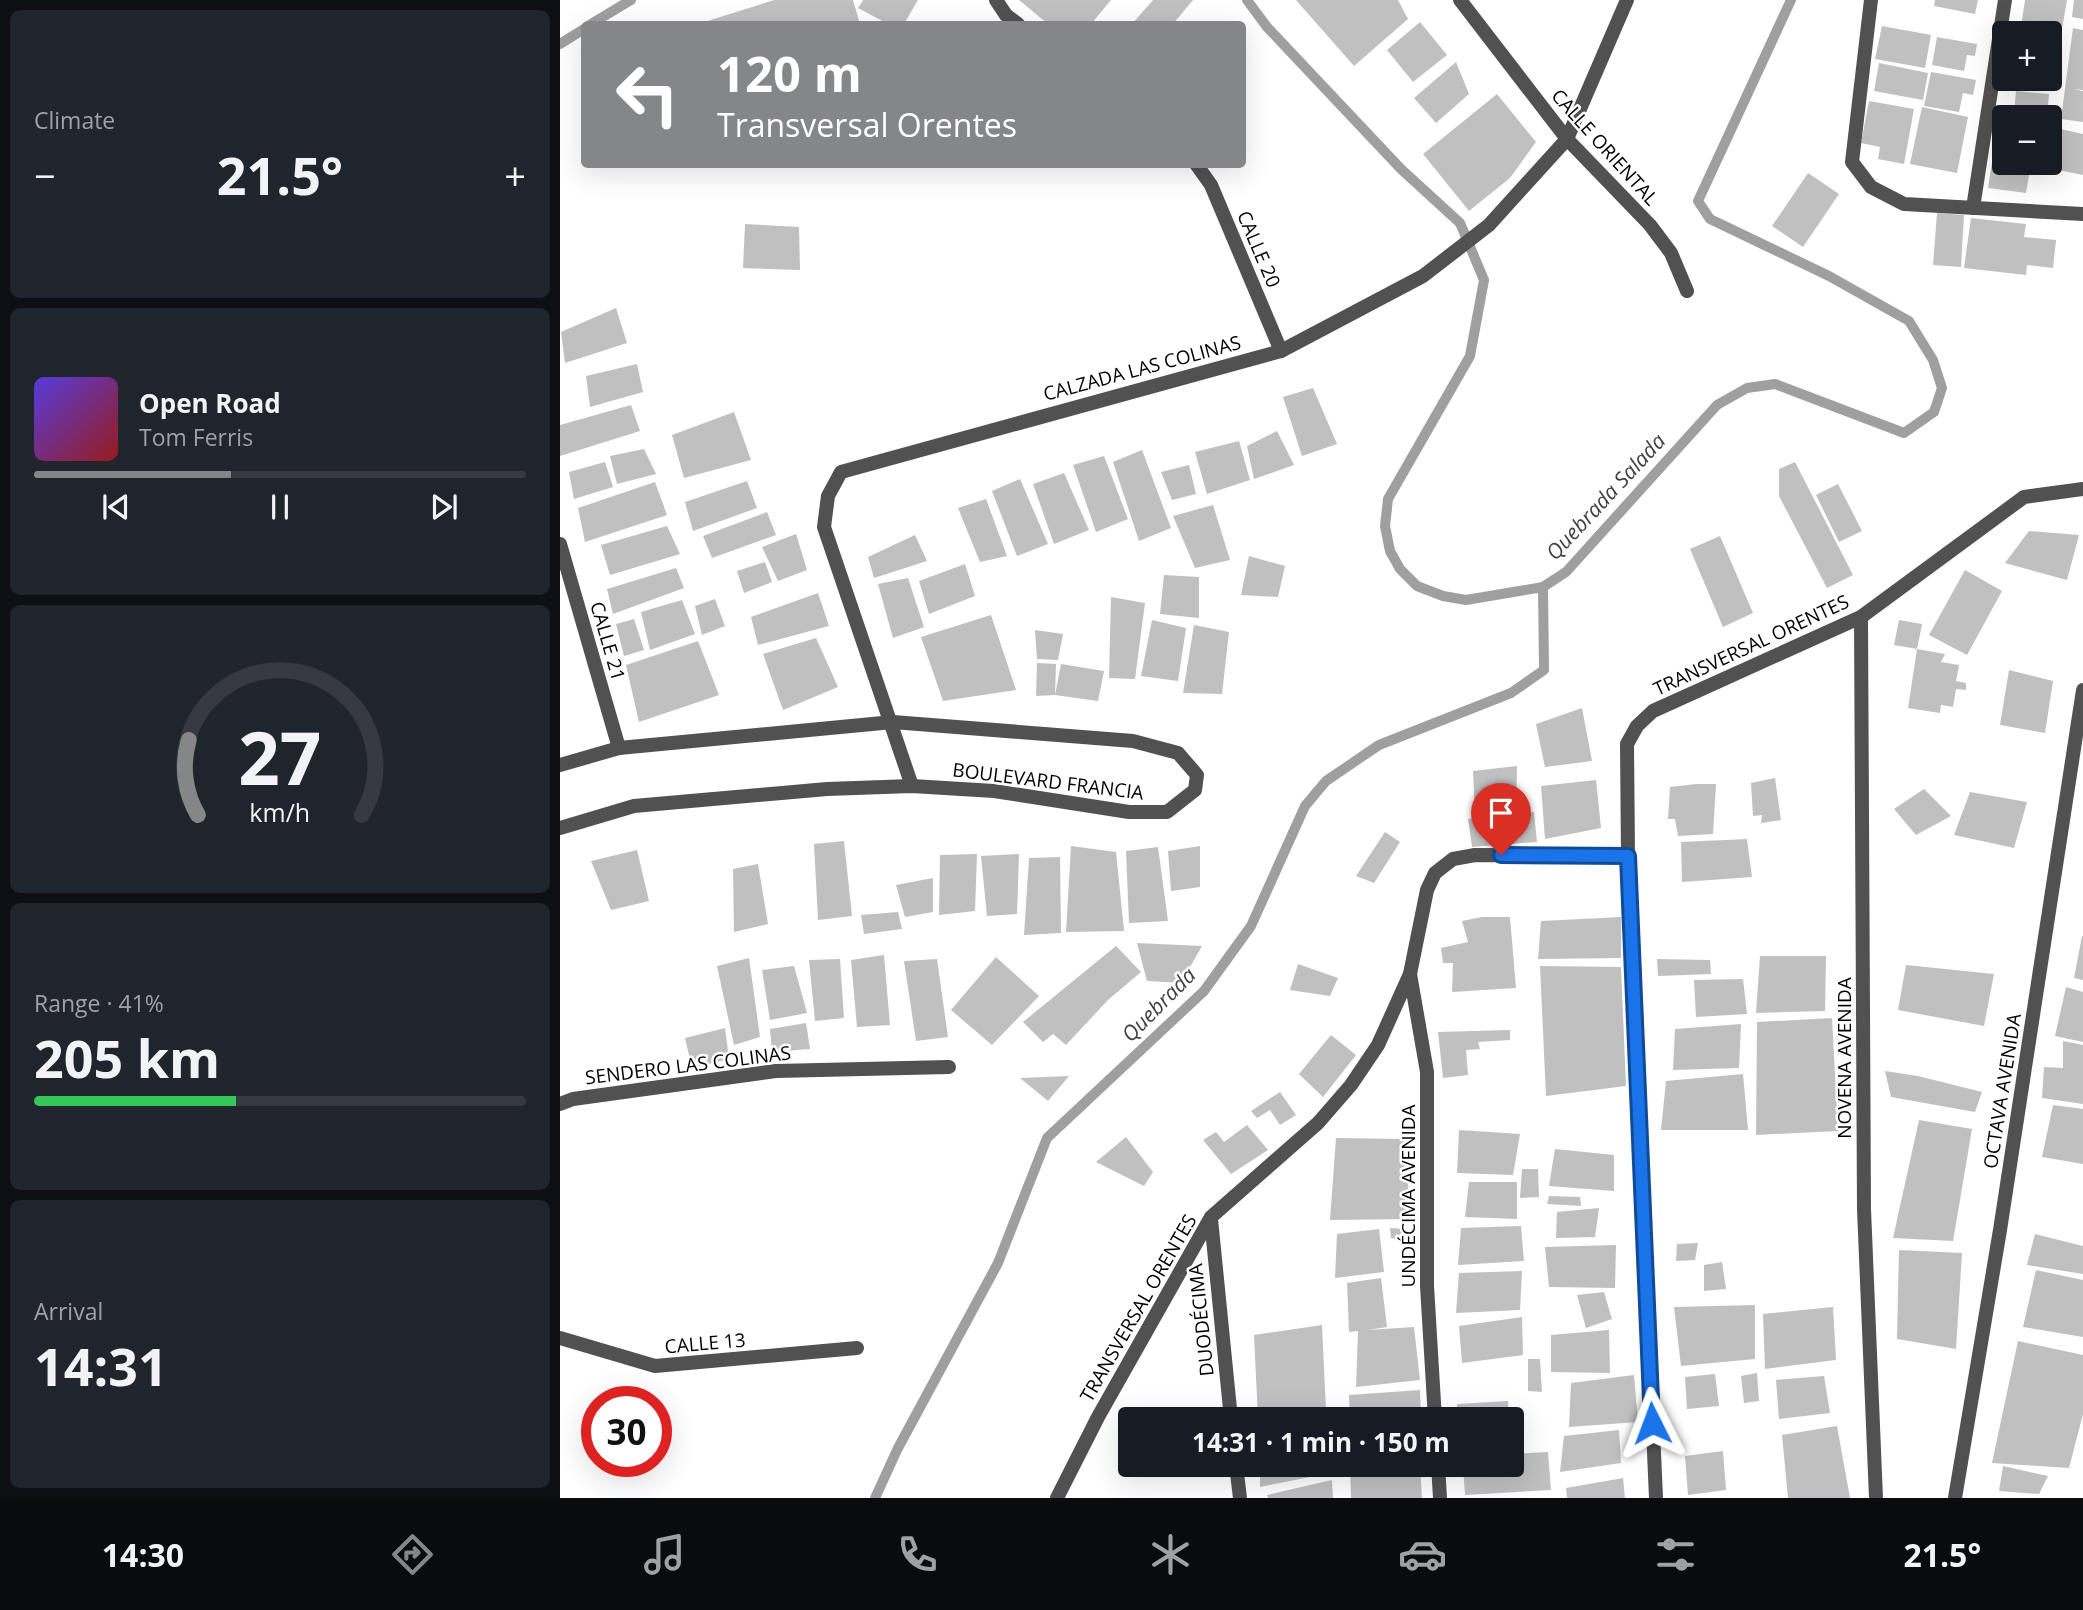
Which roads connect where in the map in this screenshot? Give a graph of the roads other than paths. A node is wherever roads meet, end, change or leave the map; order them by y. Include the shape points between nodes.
1 (996, 0) edge
2 (1460, 0) edge
3 (1626, 0) edge
4 (1871, 0) edge
5 (2005, 0) edge
6 (1014, 21) edge
7 (1567, 139) junction
8 (1199, 168) edge
9 (1973, 208) junction
10 (2083, 214) edge
11 (1687, 291) dead end
12 (1281, 351) junction
13 (2083, 489) edge
14 (560, 544) edge
15 (1861, 617) junction
16 (2083, 690) edge
17 (893, 722) junction
18 (619, 748) junction
19 (560, 765) edge
20 (912, 786) junction
21 (560, 828) edge
22 (1628, 856) junction
23 (1410, 974) junction
24 (948, 1067) dead end
25 (560, 1104) edge
26 (1211, 1217) junction
27 (560, 1338) edge
28 (858, 1348) dead end
29 (1230, 1407) edge
30 (1434, 1407) edge
31 (1237, 1477) edge
32 (1439, 1477) edge
33 (1057, 1498) edge
34 (1240, 1498) edge
35 (1440, 1498) edge
36 (1656, 1498) edge
37 (1877, 1498) edge
38 (1955, 1498) edge

1 - 6 street
2 - 7 street, CALLE ORIENTAL
3 - 7 street, CALZADA LAS COLINAS
4 - 9 street via 1852,162 1871,187 1905,204
5 - 9 street
7 - 11 street, CALLE ORIENTAL via 1650,225 1671,253
7 - 12 street, CALZADA LAS COLINAS via 1489,225 1423,276
8 - 12 street, CALLE 20 via 1211,185
9 - 10 street
12 - 17 street, CALZADA LAS COLINAS via 841,472 828,496 824,527
13 - 15 street, TRANSVERSAL ORENTES via 2024,497
14 - 18 street, CALLE 21
15 - 22 street, TRANSVERSAL ORENTES via 1653,711 1637,726 1627,744
15 - 37 street, NOVENA AVENIDA via 1864,1209
16 - 38 street, OCTAVA AVENIDA
17 - 18 street, BOULEVARD FRANCIA
17 - 20 street, CALZADA LAS COLINAS
17 - 20 street, BOULEVARD FRANCIA via 1133,741 1178,753 1197,775 1195,790 1167,812 1129,812 994,791
18 - 19 street, BOULEVARD FRANCIA
20 - 21 street, BOULEVARD FRANCIA via 634,806
22 - 23 street, TRANSVERSAL ORENTES via 1475,855 1453,859 1435,873 1427,890
22 - 36 street
23 - 26 street, TRANSVERSAL ORENTES via 1378,1045 1351,1085 1318,1124
23 - 30 street, UNDÉCIMA AVENIDA via 1427,1072 1427,1286
24 - 25 street, SENDERO LAS COLINAS via 776,1071
26 - 29 street, DUODÉCIMA
26 - 33 street, TRANSVERSAL ORENTES
27 - 28 street, CALLE 13 via 655,1366
31 - 34 street
32 - 35 street

